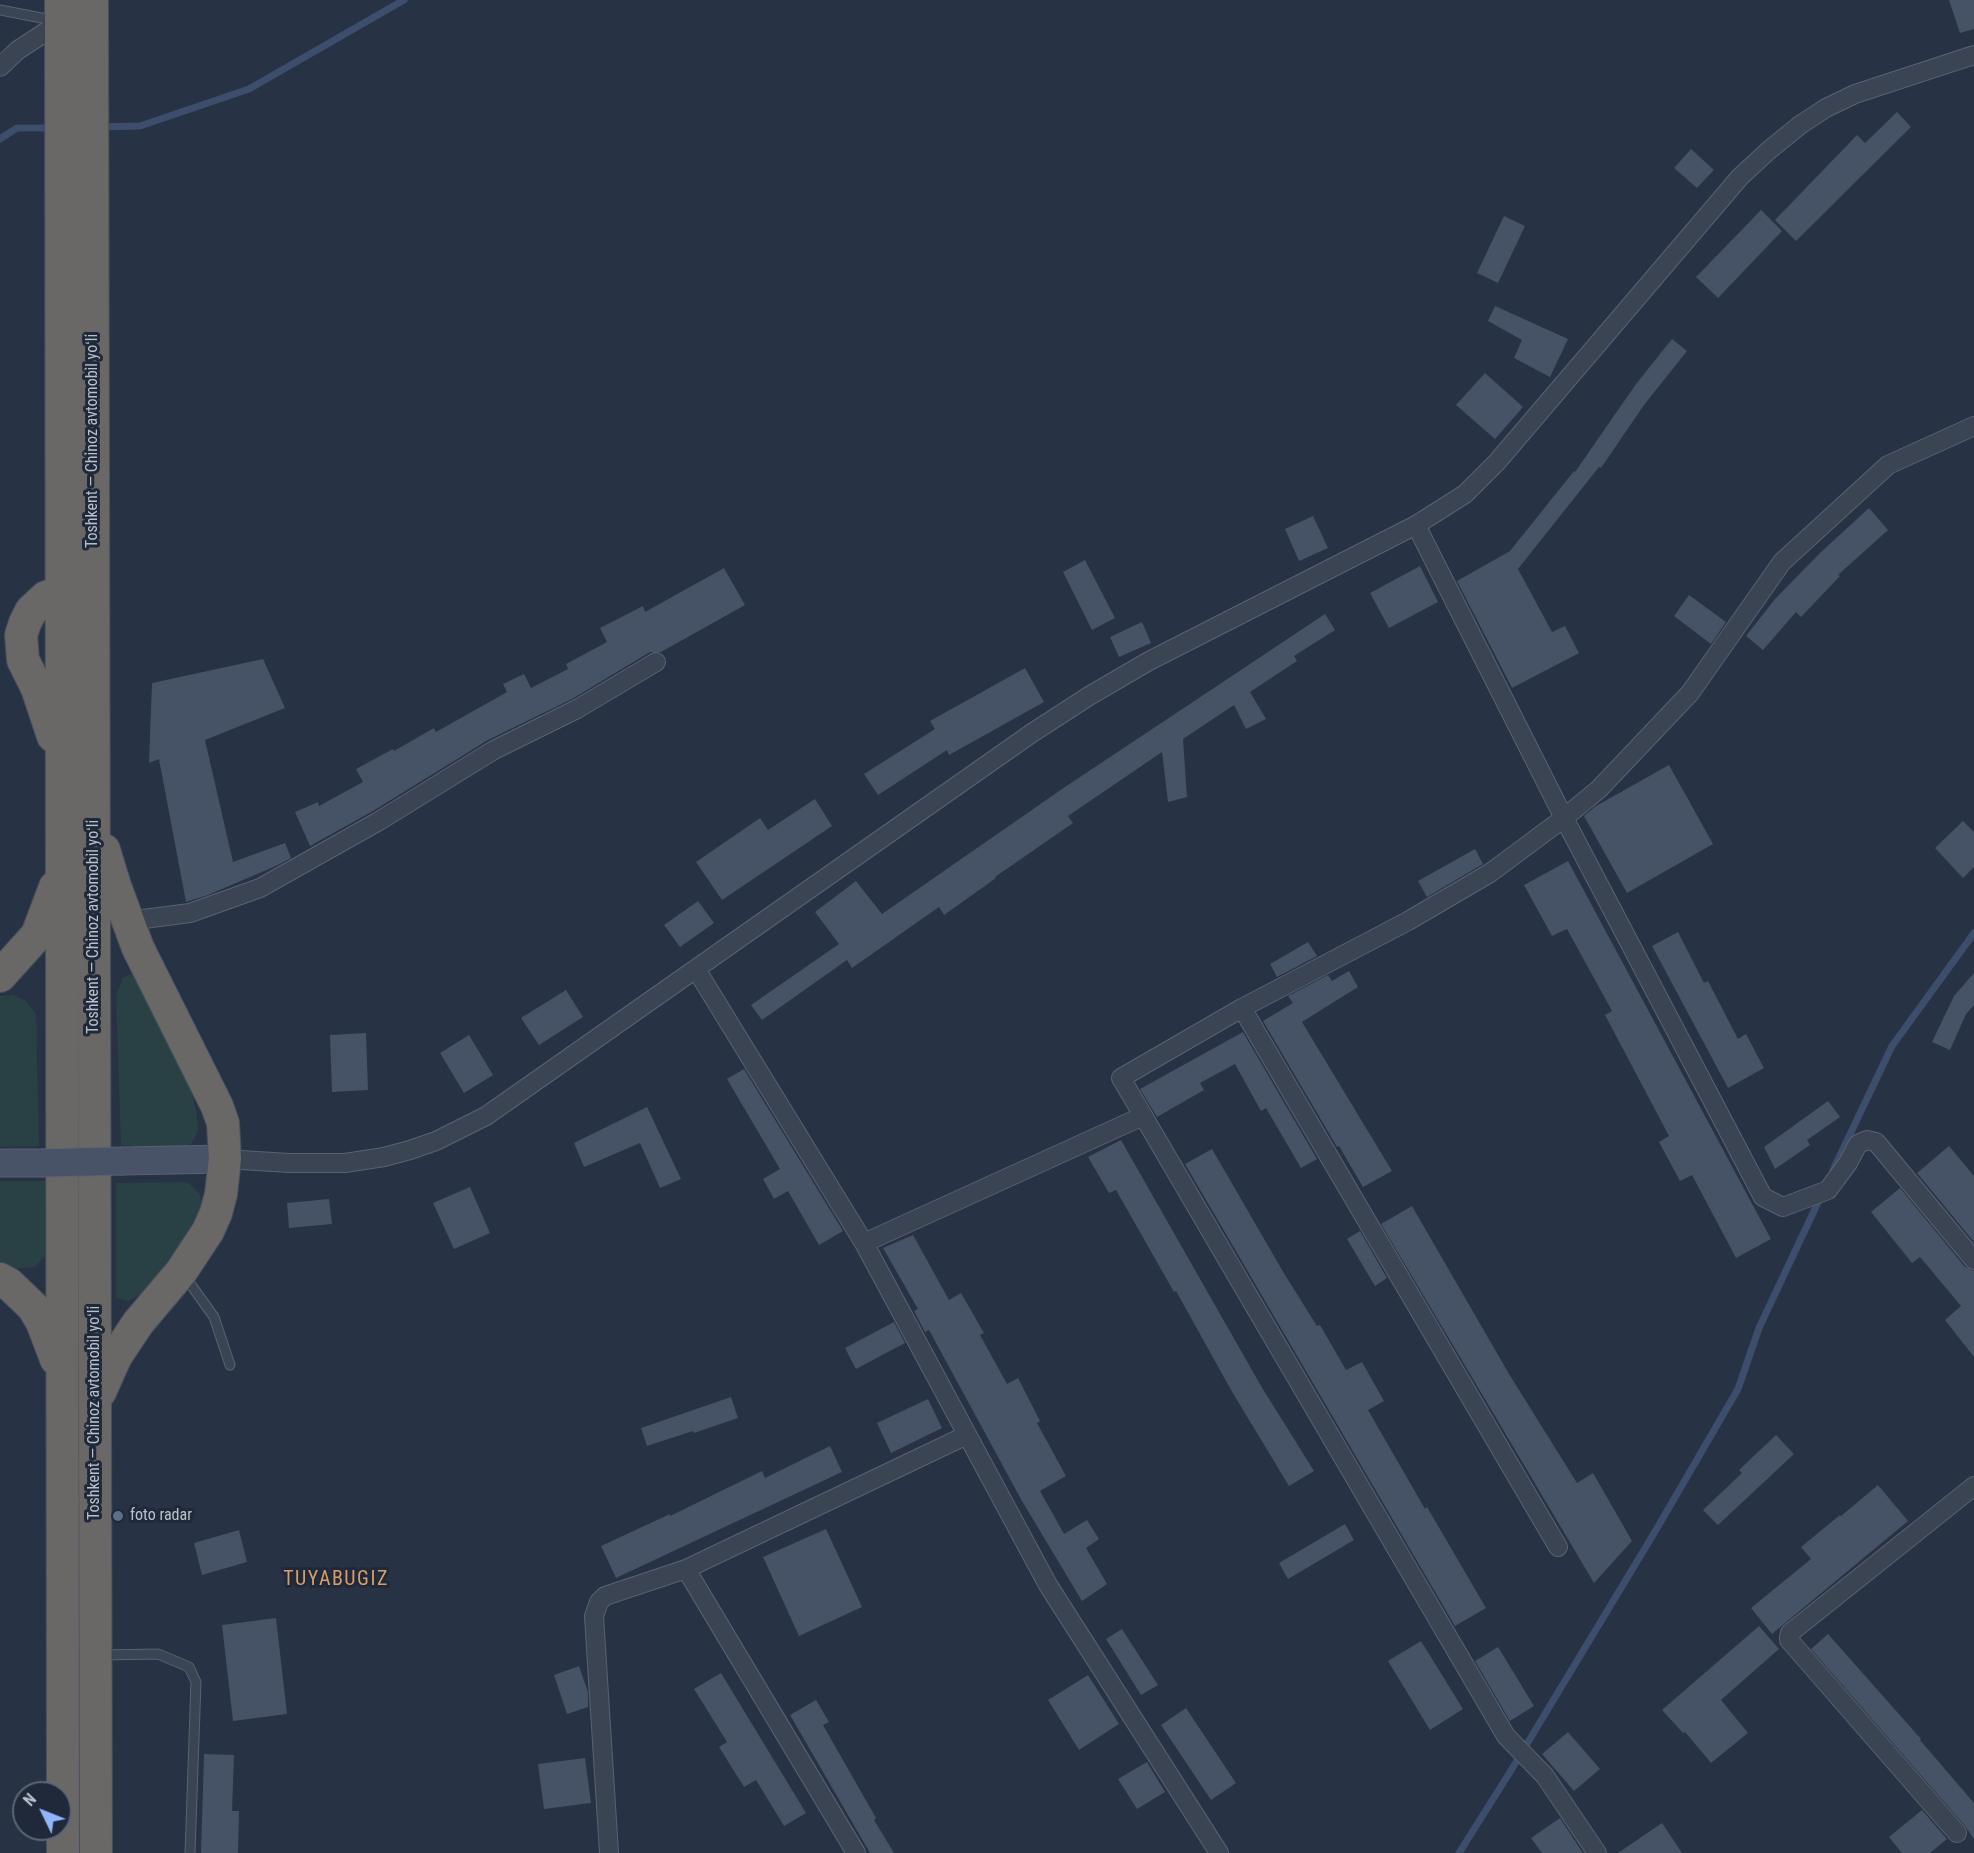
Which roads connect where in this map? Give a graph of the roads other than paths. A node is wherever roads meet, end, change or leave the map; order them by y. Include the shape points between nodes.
1 (92, 0) edge
2 (0, 10) edge
3 (61, 11) edge
4 (1974, 55) edge
5 (0, 67) edge
6 (1974, 426) edge
7 (1416, 525) junction
8 (62, 592) junction
9 (93, 605) junction
10 (656, 662) dead end
11 (94, 814) junction
12 (1564, 818) junction
13 (62, 863) junction
14 (128, 921) junction
15 (696, 969) junction
16 (0, 976) edge
17 (1242, 1008) junction
18 (1143, 1116) junction
19 (225, 1159) junction
20 (0, 1163) edge
21 (864, 1243) junction
22 (1974, 1260) edge
23 (181, 1272) junction
24 (0, 1279) edge
25 (230, 1365) dead end
26 (63, 1380) junction
27 (95, 1404) junction
28 (967, 1436) junction
29 (1974, 1486) edge
30 (1558, 1547) dead end
31 (686, 1569) junction
32 (63, 1597) junction
33 (95, 1600) junction
34 (96, 1655) junction
35 (1957, 1833) dead end
36 (63, 1853) edge
37 (96, 1853) edge
38 (190, 1853) edge
39 (609, 1853) edge
40 (856, 1853) edge
41 (1219, 1853) edge
42 (1597, 1853) edge

1 - 9 highway, Toshkent — Chinoz avtomobil yoʻli
2 - 3 lane
3 - 5 street
3 - 8 highway, Toshkent — Chinoz avtomobil yoʻli
4 - 7 street via 1855,94 1800,125 1768,151 1725,195 1497,462 1465,494
6 - 12 street via 1888,465 1782,562 1690,693 1599,789
7 - 12 street
7 - 15 street via 1149,661 1089,696
8 - 9 highway via 86,598
8 - 13 highway, Toshkent — Chinoz avtomobil yoʻli via 46,597 31,611 23,629 21,648 62,765
9 - 11 highway, Toshkent — Chinoz avtomobil yoʻli
10 - 14 street via 577,709 494,750 260,888 190,913
11 - 14 highway
11 - 27 highway, Toshkent — Chinoz avtomobil yoʻli
12 - 17 street via 1490,873
12 - 22 street via 1763,1197 1783,1206 1828,1190 1858,1144 1876,1142
13 - 16 highway via 37,935
13 - 26 highway, Toshkent — Chinoz avtomobil yoʻli
14 - 19 highway via 217,1106 223,1123
15 - 19 street via 486,1116 436,1141 345,1163
15 - 21 street
17 - 18 street via 1121,1078
17 - 30 street
18 - 21 street
18 - 42 street via 1506,1736 1545,1776
19 - 20 main road, bridge
19 - 23 highway via 216,1213
21 - 28 street
23 - 25 lane via 214,1317
23 - 27 highway via 116,1356
24 - 26 highway via 33,1307
26 - 32 highway, Toshkent — Chinoz avtomobil yoʻli
27 - 33 highway, Toshkent — Chinoz avtomobil yoʻli
28 - 31 street
28 - 41 street via 1047,1585
29 - 35 street via 1789,1636
31 - 39 street via 605,1596 594,1616
31 - 40 street
32 - 33 highway via 69,1609 80,1613 90,1609
32 - 36 highway, Toshkent — Chinoz avtomobil yoʻli
33 - 34 highway, Toshkent — Chinoz avtomobil yoʻli
34 - 37 highway, Toshkent — Chinoz avtomobil yoʻli
34 - 38 lane via 158,1654 189,1667 196,1682

